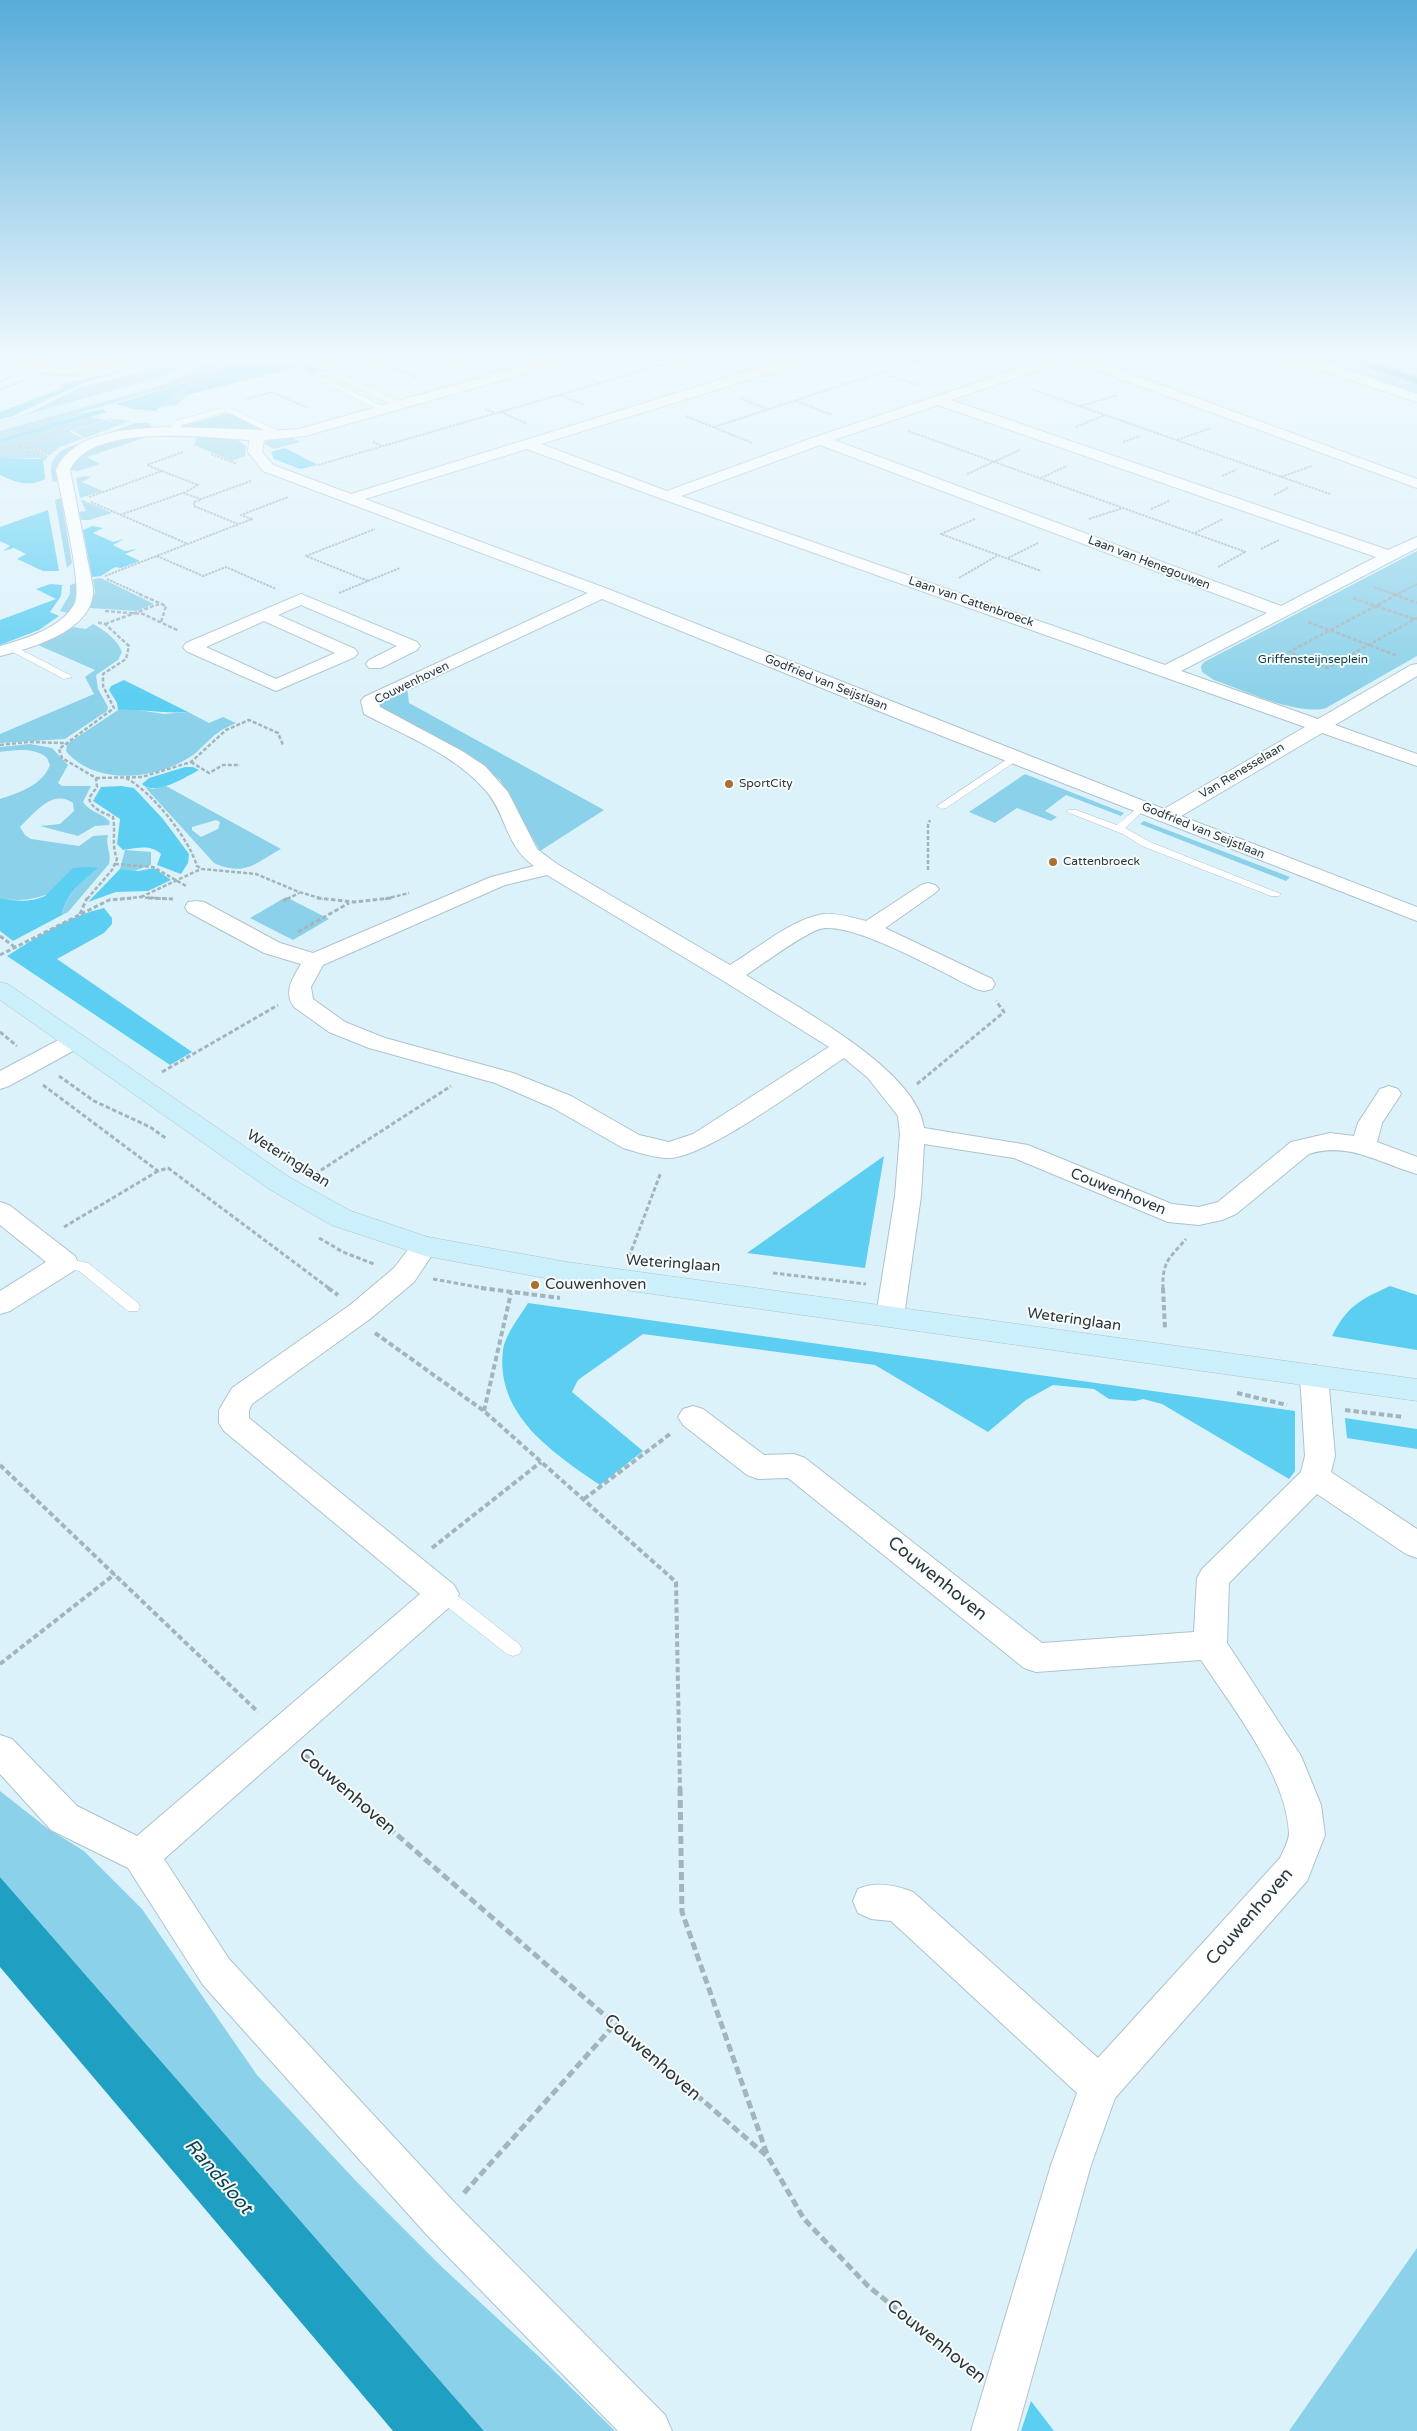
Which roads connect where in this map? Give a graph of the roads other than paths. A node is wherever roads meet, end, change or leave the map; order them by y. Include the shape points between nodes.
1 (63, 470) edge
2 (274, 470) edge
3 (440, 470) edge
4 (597, 470) edge
5 (736, 470) edge
6 (899, 470) edge
7 (1148, 470) edge
8 (1380, 470) edge
9 (1417, 484) edge
10 (667, 496) junction
11 (349, 499) junction
12 (1417, 542) edge
13 (1389, 556) junction
14 (602, 594) junction
15 (1281, 612) junction
16 (264, 615) junction
17 (6, 649) edge
18 (375, 664) dead end
19 (1417, 669) edge
20 (1168, 671) junction
21 (67, 677) dead end
22 (1319, 726) junction
23 (1015, 757) junction
24 (1417, 760) edge
25 (942, 806) road end
26 (1142, 807) junction
27 (1072, 812) dead end
28 (1166, 816) junction
29 (1119, 828) junction
30 (550, 868) junction
31 (928, 889) road end
32 (1275, 894) dead end
33 (196, 907) road end
34 (1417, 915) edge
35 (869, 929) junction
36 (314, 961) junction
37 (730, 975) junction
38 (984, 984) road end
39 (0, 989) edge
40 (74, 1041) junction
41 (845, 1047) junction
42 (0, 1081) edge
43 (1389, 1094) dead end
44 (912, 1134) junction
45 (1363, 1146) junction
46 (1417, 1166) edge
47 (0, 1211) edge
48 (425, 1246) junction
49 (65, 1263) junction
50 (0, 1304) edge
51 (133, 1307) dead end
52 (890, 1316) junction
53 (1417, 1390) edge
54 (1315, 1392) junction
55 (693, 1417) road end
56 (1315, 1477) junction
57 (1417, 1545) edge
58 (443, 1594) junction
59 (1210, 1645) junction
60 (512, 1649) dead end
61 (0, 1750) edge
62 (141, 1856) junction
63 (871, 1901) dead end
64 (1098, 2086) junction
65 (649, 2431) edge
66 (994, 2431) edge

1 - 17 street via 86,594 77,613 56,630
2 - 11 street, Godfried van Seijstlaan
3 - 11 street
4 - 10 street, Laan van Cattenbroeck
5 - 10 street
6 - 15 street, Laan van Henegouwen
7 - 13 street
8 - 9 street
10 - 20 street, Laan van Cattenbroeck
11 - 14 street, Godfried van Seijstlaan
12 - 13 street
13 - 15 street
14 - 23 street, Godfried van Seijstlaan
14 - 30 street, Couwenhoven via 370,701 371,710 478,770 498,792 528,852
15 - 20 street
16 - 16 street via 350,653 276,686 192,647
16 - 18 street via 301,599 411,646
17 - 21 lane
19 - 22 street
20 - 22 street, Laan van Cattenbroeck
22 - 24 street, Laan van Cattenbroeck
22 - 28 street, Van Renesselaan
23 - 25 lane
23 - 26 street, Godfried van Seijstlaan
26 - 28 street, Godfried van Seijstlaan
26 - 29 lane
27 - 29 lane
28 - 34 street, Godfried van Seijstlaan
29 - 32 lane via 1146,844
30 - 36 street via 498,881
30 - 37 street, Couwenhoven
31 - 35 street
33 - 36 street via 272,948
35 - 37 street via 840,921 809,925
35 - 38 street
36 - 41 street via 300,987 302,1002 337,1028 377,1044 504,1078 562,1102 632,1142 669,1150 702,1140
37 - 41 street, Couwenhoven
39 - 40 street, Weteringlaan
40 - 42 street
40 - 48 street, Weteringlaan via 279,1183 341,1218
41 - 44 street, Couwenhoven via 877,1073 899,1100 910,1116
43 - 45 street via 1370,1124
44 - 45 street, Couwenhoven via 1019,1152 1154,1209 1185,1216 1213,1214 1227,1208 1300,1148 1312,1142 1328,1140
44 - 52 street, Couwenhoven via 908,1196
45 - 46 street, Couwenhoven
47 - 49 street
48 - 52 street, Weteringlaan via 567,1272
48 - 58 street via 404,1275 360,1312 242,1396 234,1410 234,1423
49 - 50 street
49 - 51 lane via 83,1268
52 - 54 street, Weteringlaan
53 - 54 street, Weteringlaan
54 - 56 street via 1320,1456
55 - 59 street, Couwenhoven via 758,1467 794,1466 1036,1658
56 - 57 street
56 - 59 street via 1213,1578
58 - 60 lane
58 - 62 street
59 - 64 street, Couwenhoven via 1289,1767 1303,1805 1307,1835 1294,1870
61 - 62 street via 64,1818
62 - 65 street via 216,1972 441,2219
63 - 64 street via 900,1905
64 - 66 street, Couwenhoven via 1071,2165

